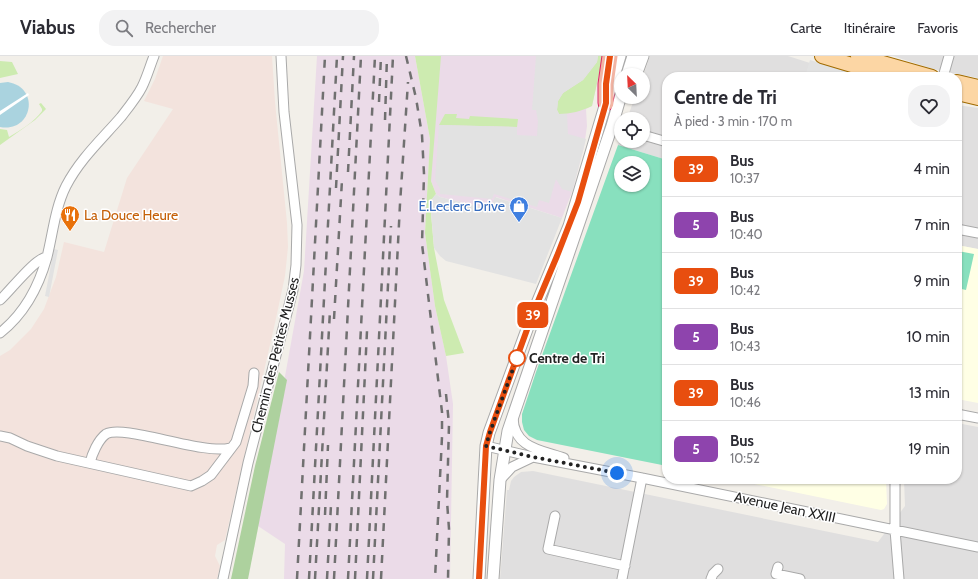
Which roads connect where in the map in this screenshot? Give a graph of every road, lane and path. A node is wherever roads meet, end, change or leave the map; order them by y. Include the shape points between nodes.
1 (154, 56) edge
2 (281, 56) edge
3 (610, 56) edge
4 (620, 56) edge
5 (633, 56) edge
6 (643, 56) edge
7 (822, 56) edge
8 (858, 56) edge
9 (949, 56) edge
10 (629, 68) edge
11 (639, 68) edge
12 (875, 72) edge
13 (914, 72) edge
14 (944, 72) edge
15 (962, 83) edge
16 (978, 87) edge
17 (962, 94) edge
18 (978, 98) edge
19 (606, 103) junction
20 (614, 135) edge
21 (650, 137) edge
22 (662, 141) edge
23 (962, 230) edge
24 (978, 233) edge
25 (47, 257) junction
26 (26, 271) junction
27 (41, 274) junction
28 (0, 300) edge
29 (0, 333) edge
30 (254, 373) dead end
31 (512, 415) junction
32 (962, 415) edge
33 (978, 418) edge
34 (0, 436) edge
35 (486, 446) junction
36 (230, 448) junction
37 (504, 450) junction
38 (533, 457) junction
39 (90, 463) junction
40 (591, 468) junction
41 (642, 478) junction
42 (500, 480) junction
43 (662, 482) edge
44 (671, 484) edge
45 (895, 484) edge
46 (555, 516) dead end
47 (895, 530) junction
48 (978, 547) edge
49 (625, 566) junction
50 (778, 567) dead end
51 (718, 569) dead end
52 (224, 579) edge
53 (479, 579) edge
54 (493, 579) edge
55 (622, 579) edge
56 (711, 579) edge
57 (800, 579) edge
58 (899, 579) edge

1 - 25 street via 141,88 121,116 87,154 69,181 60,199
2 - 52 street, Chemin des Petites Musses via 284,112 296,210 296,265 291,298 248,463
3 - 19 highway
4 - 19 street
5 - 10 street
6 - 11 street
7 - 12 main road
8 - 13 main road
9 - 14 street
15 - 16 main road
17 - 18 main road
19 - 35 street via 578,202 511,372
20 - 31 street
21 - 22 street
23 - 24 street
25 - 26 street
25 - 27 street
26 - 27 street
26 - 28 street
27 - 29 street via 33,294
30 - 36 street via 253,386 241,427 236,442
31 - 37 street
31 - 40 street, Avenue Jean XXIII via 514,429 524,443
32 - 33 street
34 - 39 street via 57,456
35 - 37 street, Avenue Jean XXIII
35 - 53 street
36 - 39 street via 222,450 113,432 105,435 94,451
36 - 39 street via 211,475 191,486
37 - 38 street, Avenue Jean XXIII
37 - 42 street
38 - 40 street, Avenue Jean XXIII
38 - 42 street via 512,467
40 - 41 street, Avenue Jean XXIII
41 - 43 street, Avenue Jean XXIII
41 - 49 street
42 - 54 street
44 - 47 street, Avenue Jean XXIII
45 - 47 street
46 - 49 street via 548,549
47 - 48 street, Avenue Jean XXIII
47 - 58 street
49 - 55 street
50 - 57 street via 776,574
51 - 56 street

